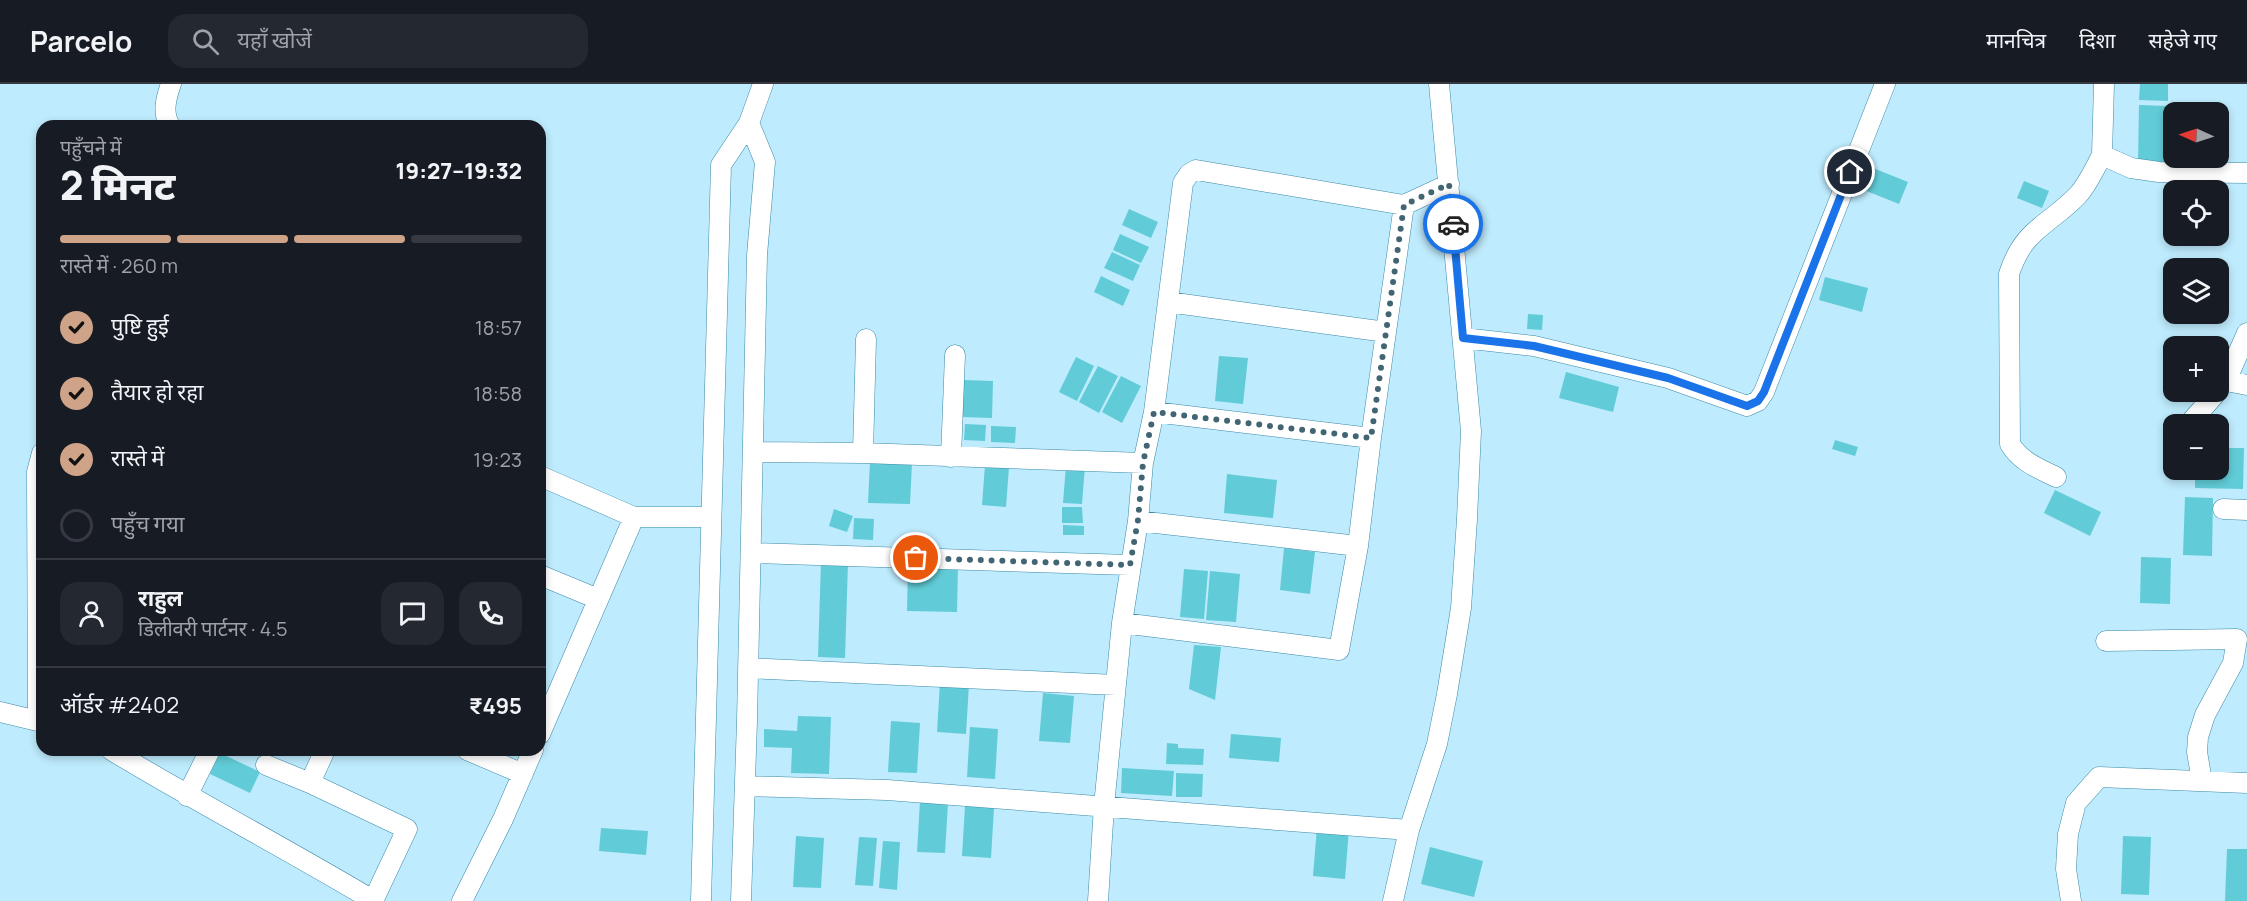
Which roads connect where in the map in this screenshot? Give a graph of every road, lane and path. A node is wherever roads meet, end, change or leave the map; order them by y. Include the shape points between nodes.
1 (171, 84) edge
2 (763, 84) edge
3 (1439, 84) edge
4 (1885, 84) edge
5 (2104, 84) edge
6 (167, 120) edge
7 (749, 123) junction
8 (2102, 155) junction
9 (2247, 173) edge
10 (1449, 184) junction
11 (1404, 205) junction
12 (1168, 302) junction
13 (1386, 332) junction
14 (2247, 333) edge
15 (1463, 338) junction
16 (866, 339) dead end
17 (955, 355) dead end
18 (2229, 369) edge
19 (2247, 385) edge
20 (2229, 386) edge
21 (2207, 402) edge
22 (1154, 412) junction
23 (2197, 414) edge
24 (1371, 438) junction
25 (753, 452) junction
26 (864, 453) junction
27 (951, 457) junction
28 (1143, 463) junction
29 (2056, 477) dead end
30 (546, 479) edge
31 (2223, 509) dead end
32 (2247, 510) edge
33 (634, 517) junction
34 (711, 517) junction
35 (1138, 520) junction
36 (1358, 546) junction
37 (751, 553) junction
38 (1130, 565) junction
39 (546, 577) edge
40 (598, 599) junction
41 (1122, 623) junction
42 (2242, 639) edge
43 (2106, 641) dead end
44 (748, 668) junction
45 (1116, 685) junction
46 (549, 689) edge
47 (546, 704) edge
48 (0, 712) edge
49 (36, 720) edge
50 (121, 756) edge
51 (207, 756) edge
52 (322, 756) edge
53 (481, 756) edge
54 (530, 756) edge
55 (266, 765) dead end
56 (523, 774) junction
57 (2202, 781) junction
58 (309, 783) junction
59 (2247, 783) edge
60 (745, 786) junction
61 (187, 796) junction
62 (1104, 806) junction
63 (1409, 830) junction
64 (701, 890) edge
65 (373, 901) edge
66 (462, 901) edge
67 (741, 901) edge
68 (1098, 901) edge
69 (1393, 901) edge
70 (2071, 901) edge

1 - 6 street
2 - 7 street
3 - 10 street
4 - 15 street via 1758,401 1747,406 1668,378 1534,346
5 - 8 street
7 - 25 street via 765,162 757,255
7 - 34 street via 722,165
8 - 9 street via 2131,168 2159,172
8 - 29 street via 2079,194 2026,239 2010,274 2010,444 2027,463
10 - 11 street
10 - 15 street
11 - 12 street via 1196,170 1183,183
11 - 13 street
12 - 13 street
12 - 22 street
13 - 24 street
14 - 18 street
15 - 63 street via 1471,431 1461,608 1437,744
16 - 26 street
17 - 27 street
19 - 20 street
21 - 23 street
22 - 24 street
22 - 28 street
24 - 36 street
25 - 26 street
25 - 37 street
26 - 27 street
27 - 28 street
28 - 35 street
30 - 33 street
31 - 32 street
33 - 34 street
33 - 40 street
34 - 64 street
35 - 36 street
35 - 38 street
36 - 41 street via 1339,650
37 - 38 street
37 - 44 street
38 - 41 street
39 - 40 street
40 - 46 street
41 - 45 street
42 - 43 street
42 - 57 street via 2198,737
44 - 45 street
44 - 60 street
45 - 62 street
46 - 47 street
48 - 49 street
50 - 61 street
51 - 61 street
52 - 58 street
53 - 56 street
54 - 56 street
55 - 58 street
56 - 66 street
57 - 59 street
57 - 70 street via 2099,777 2076,802 2068,834 2066,869
58 - 65 street via 407,829
60 - 62 street via 887,790
60 - 67 street
61 - 65 street
62 - 63 street
62 - 68 street
63 - 69 street

